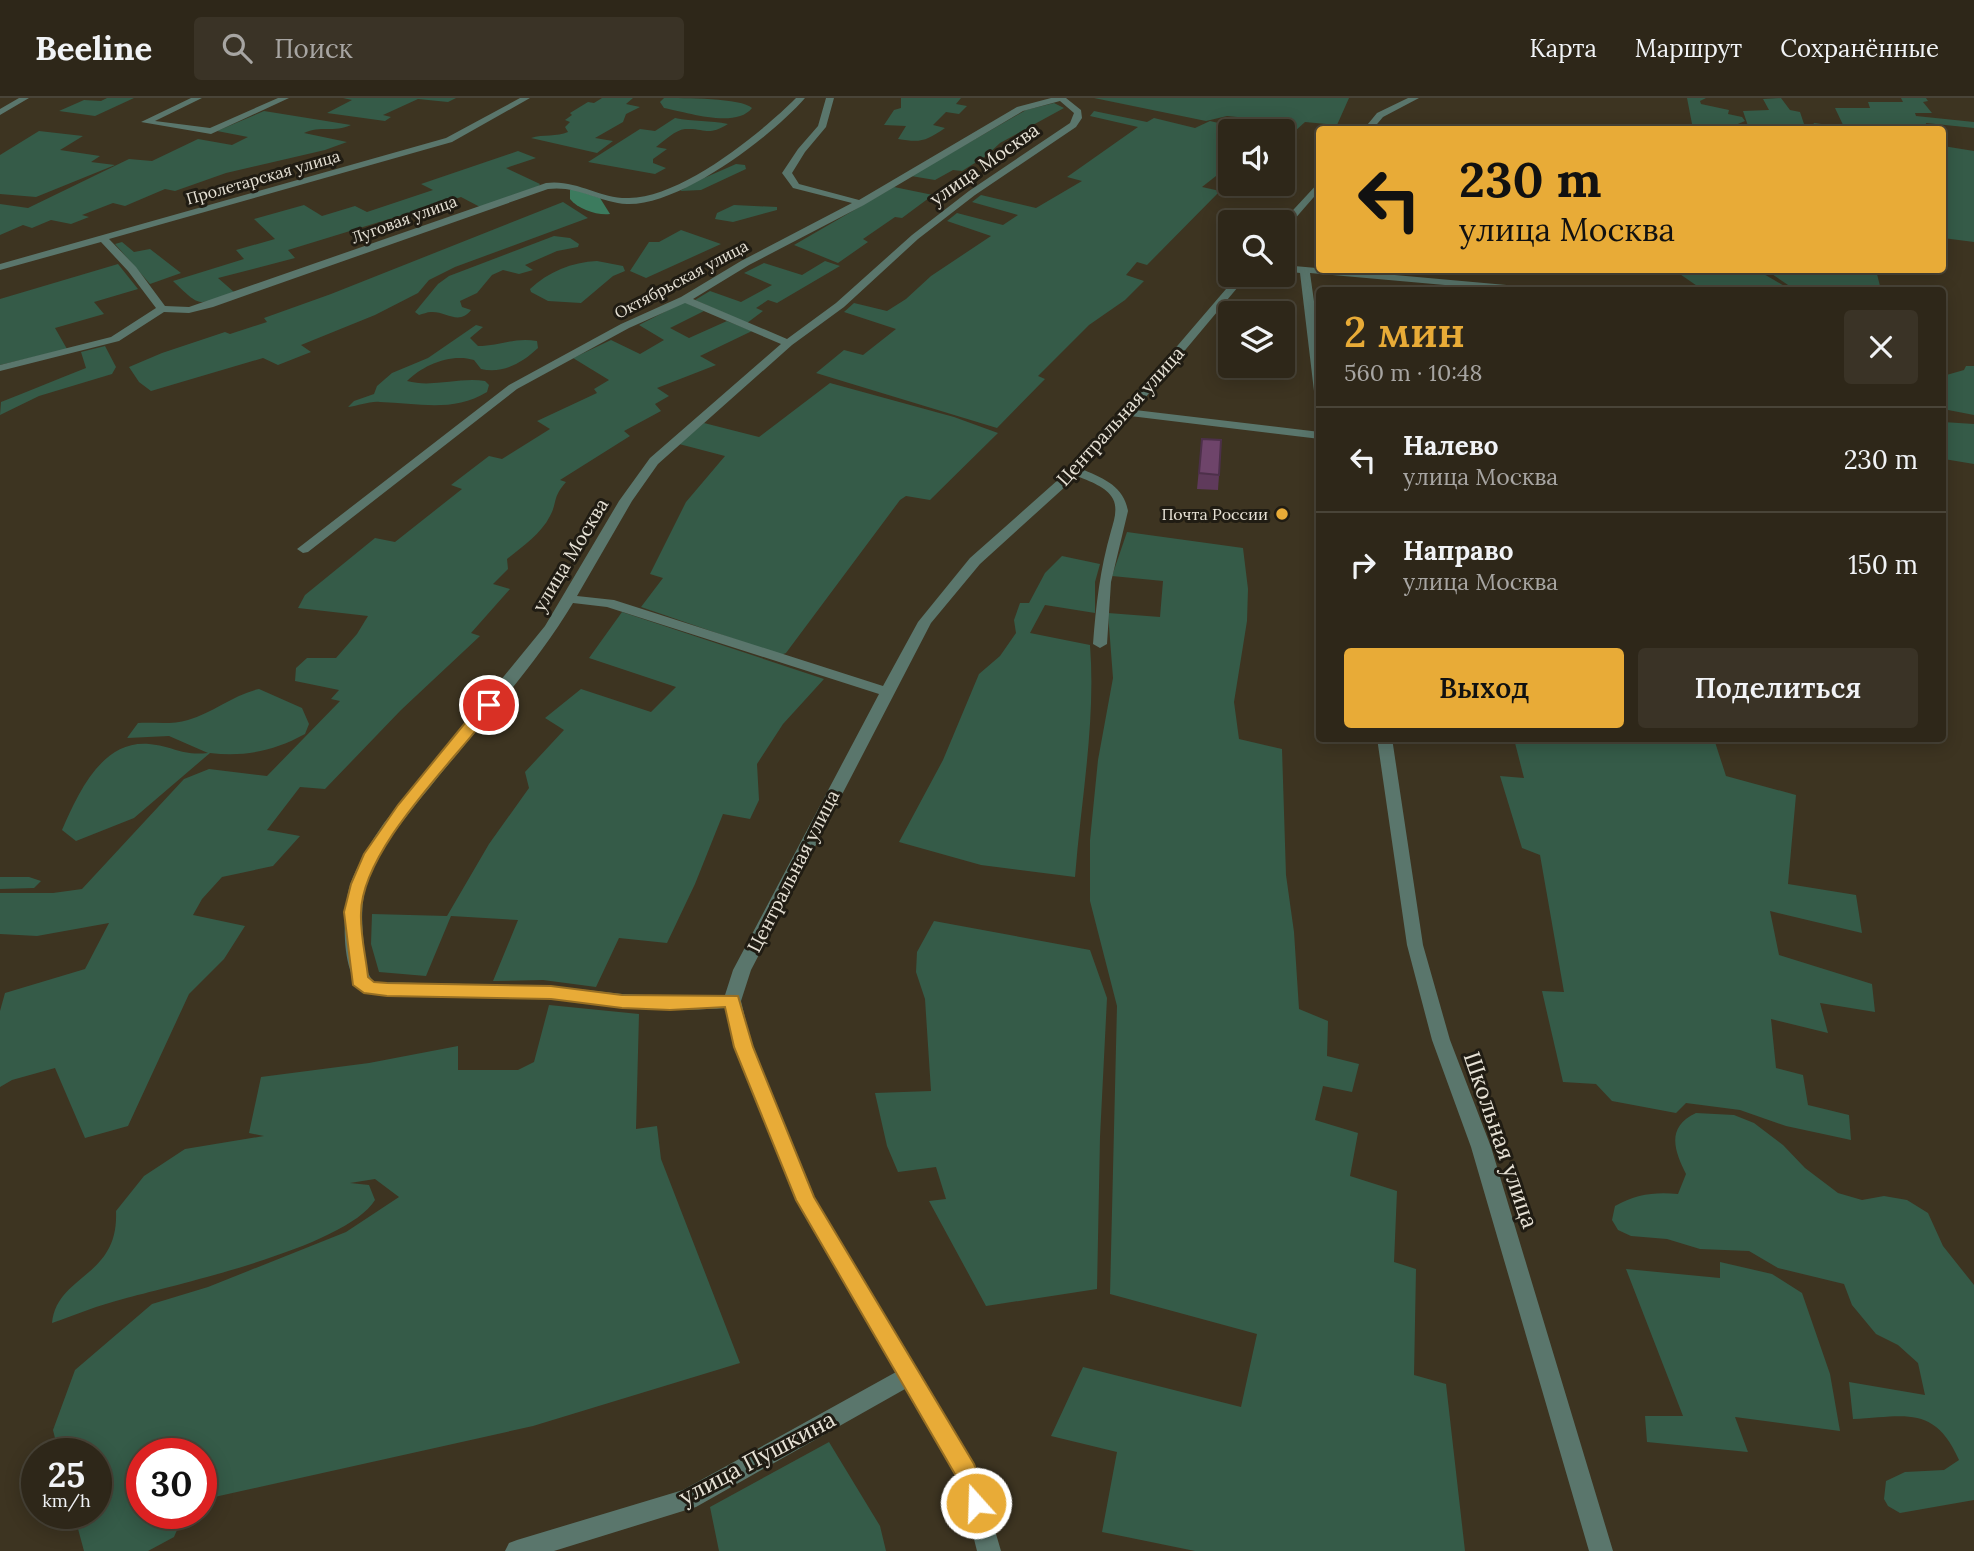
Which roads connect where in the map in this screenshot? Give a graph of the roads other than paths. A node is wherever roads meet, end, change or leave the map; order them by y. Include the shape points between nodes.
1 (25, 98) edge
2 (198, 98) edge
3 (285, 98) edge
4 (526, 98) edge
5 (801, 98) edge
6 (831, 98) edge
7 (1061, 98) edge
8 (1415, 98) edge
9 (0, 112) edge
10 (1370, 126) edge
11 (1316, 189) edge
12 (861, 202) junction
13 (1295, 213) edge
14 (103, 238) junction
15 (0, 267) edge
16 (1295, 270) edge
17 (1305, 272) junction
18 (1316, 273) edge
19 (1318, 273) edge
20 (1232, 287) edge
21 (1492, 287) edge
22 (685, 299) junction
23 (162, 309) junction
24 (788, 343) junction
25 (1316, 359) edge
26 (0, 368) edge
27 (1127, 412) junction
28 (1316, 436) edge
29 (1076, 471) junction
30 (303, 549) dead end
31 (570, 599) junction
32 (1100, 644) dead end
33 (886, 692) junction
34 (1385, 742) edge
35 (732, 1000) junction
36 (910, 1375) junction
37 (517, 1551) edge
38 (989, 1551) edge
39 (1601, 1551) edge

1 - 9 street
2 - 3 street via 145,122 211,131
4 - 14 street, Пролетарская улица via 449,140
5 - 23 street, Луговая улица via 727,159 655,196 630,201 567,184 546,186 209,305
6 - 12 street via 822,127 788,173 796,186
7 - 12 street, Октябрьская улица via 1020,109
7 - 24 street, улица Москва via 1078,112 1073,125 972,193
8 - 10 street via 1380,115
11 - 13 street
12 - 22 street, Октябрьская улица
14 - 15 street, Пролетарская улица
14 - 23 street
16 - 17 street
17 - 18 street
17 - 25 street
19 - 21 street
20 - 27 street, Центральная улица
22 - 24 street
22 - 30 street, Октябрьская улица via 513,387
23 - 26 street, Луговая улица via 107,341
24 - 31 street, улица Москва via 653,461 607,529
27 - 28 street
27 - 29 street, Центральная улица
29 - 32 street via 1101,480 1122,505 1106,573
29 - 33 street, Центральная улица via 975,561 925,622
31 - 33 street via 609,603
31 - 35 street, улица Москва via 373,854 352,912 360,980 370,988 387,990 551,992 670,1003
33 - 35 street, Центральная улица via 748,958
34 - 39 street, Школьная улица via 1415,945 1434,1016 1481,1147
35 - 36 street via 743,1047 806,1200
36 - 37 street, улица Пушкина via 688,1499
36 - 38 street via 969,1477

